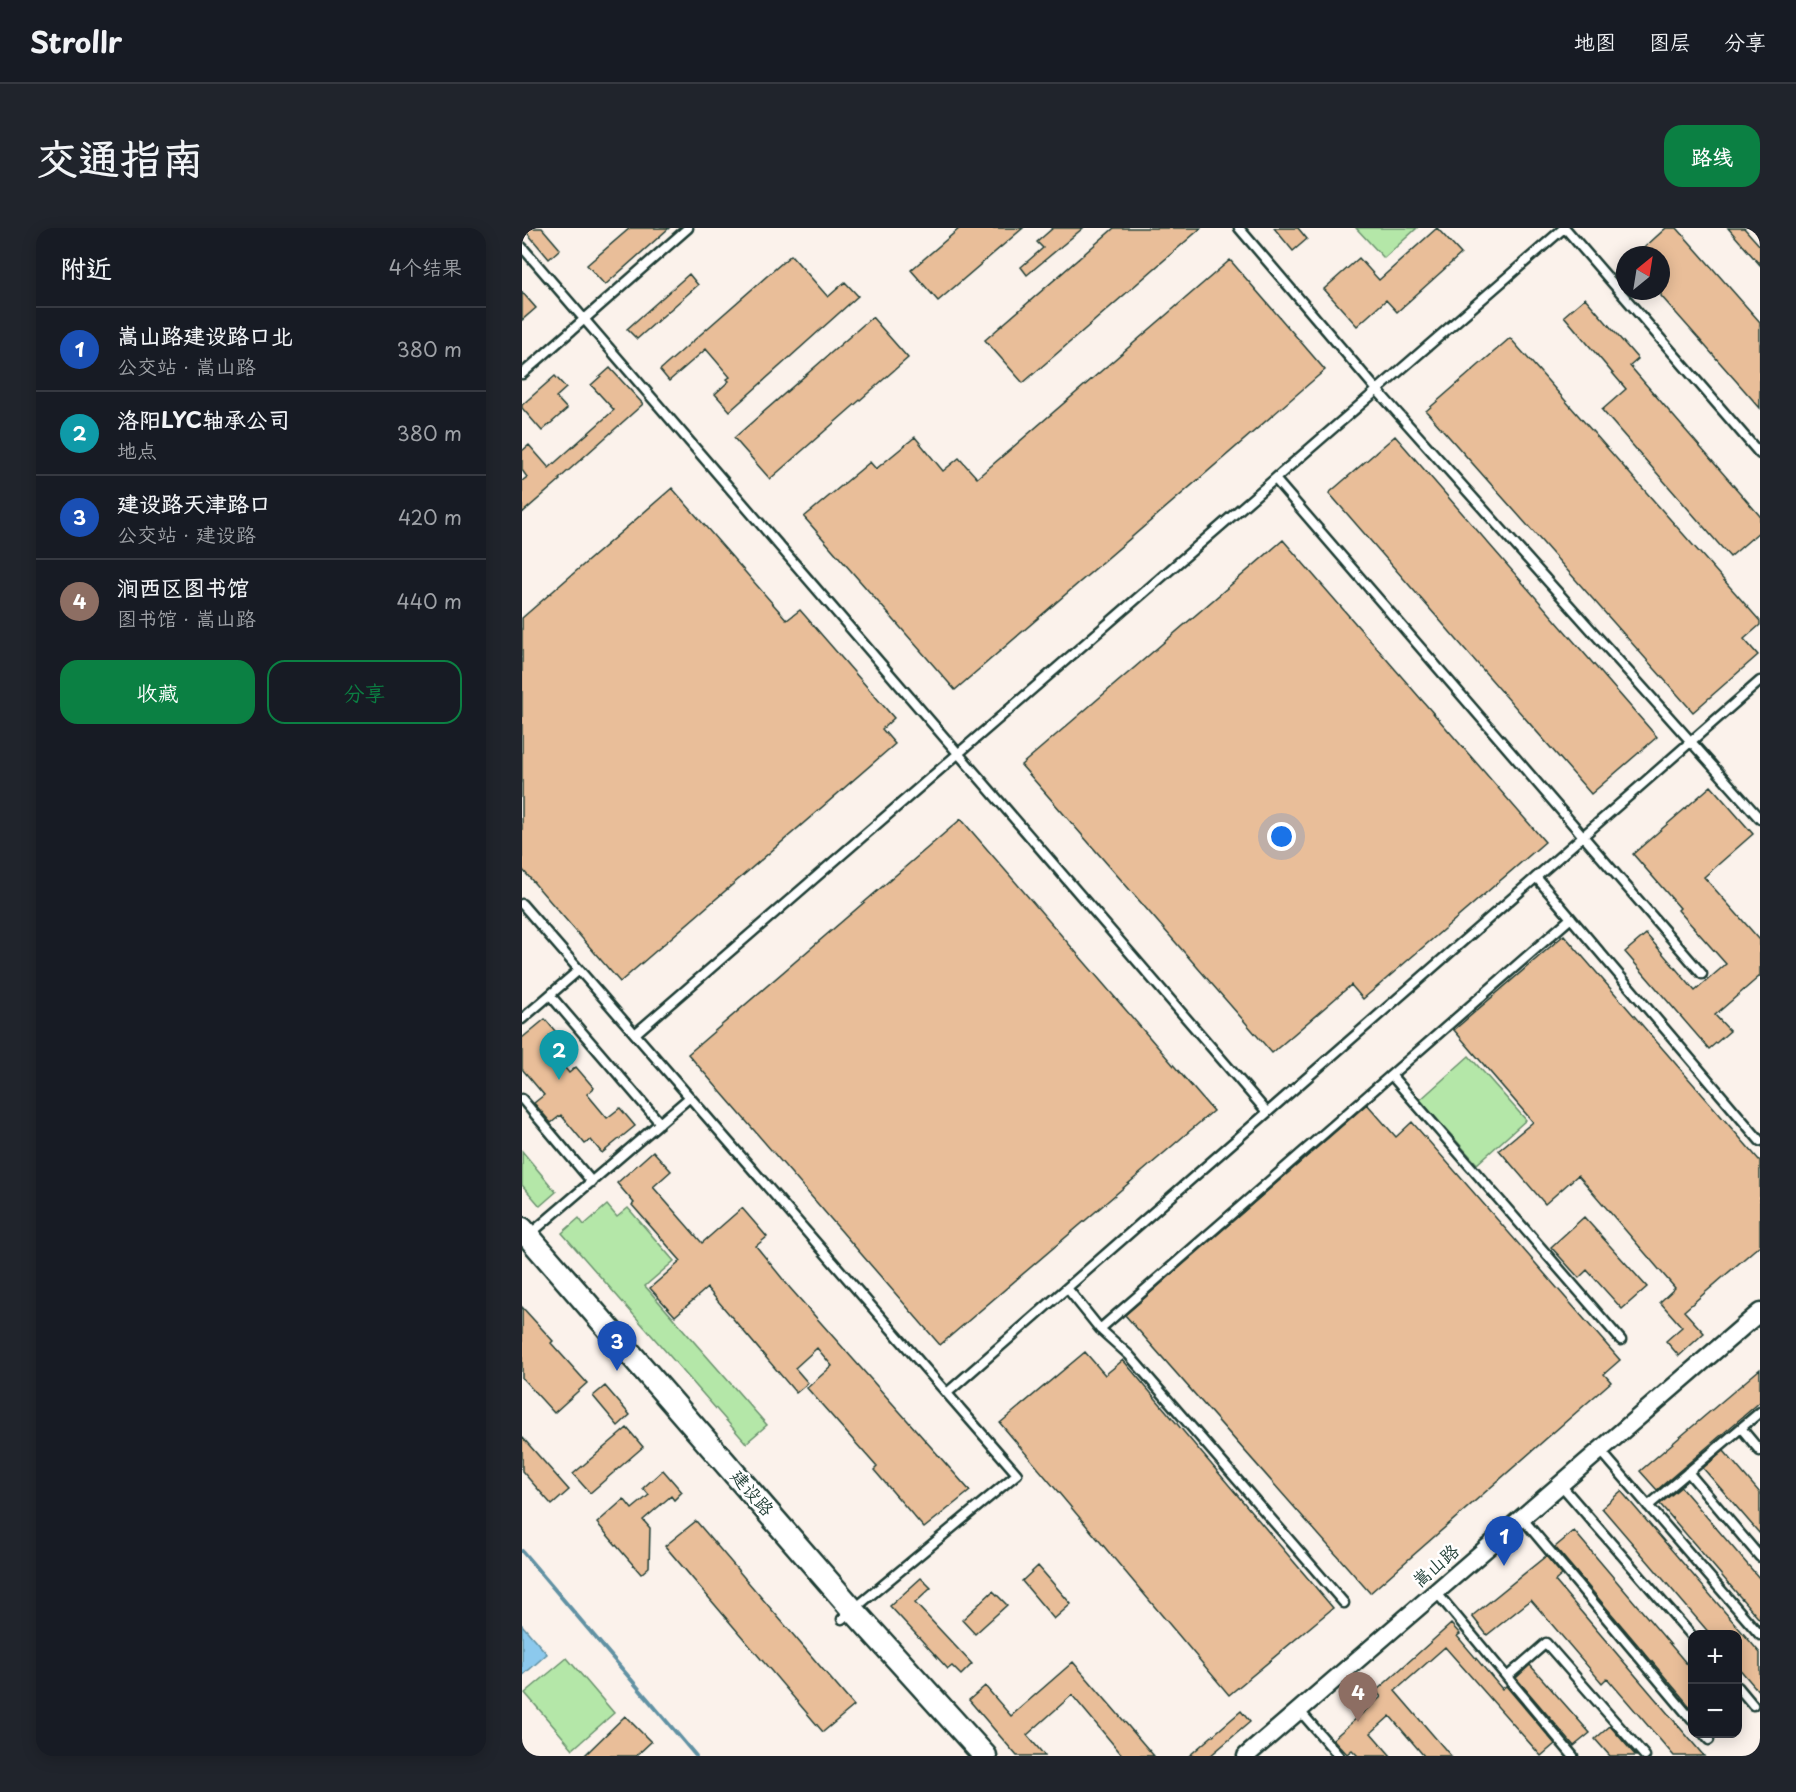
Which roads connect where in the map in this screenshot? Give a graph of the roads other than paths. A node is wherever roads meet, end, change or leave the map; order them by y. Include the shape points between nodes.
1 (688, 228) edge
2 (1239, 228) edge
3 (1565, 228) edge
4 (522, 246) edge
5 (585, 319) junction
6 (522, 374) edge
7 (1377, 390) junction
8 (1760, 454) edge
9 (1275, 479) junction
10 (1760, 681) edge
11 (1691, 742) junction
12 (958, 753) junction
13 (1760, 819) edge
14 (1583, 836) junction
15 (1536, 877) junction
16 (522, 904) edge
17 (1571, 918) junction
18 (579, 970) junction
19 (1702, 974) dead end
20 (550, 995) junction
21 (522, 1019) edge
22 (635, 1034) junction
23 (1391, 1075) junction
24 (690, 1097) junction
25 (522, 1099) edge
26 (1267, 1113) junction
27 (660, 1123) junction
28 (1760, 1141) edge
29 (592, 1182) junction
30 (524, 1239) edge
31 (1067, 1288) junction
32 (1760, 1312) edge
33 (1760, 1323) edge
34 (1100, 1329) junction
35 (1621, 1340) dead end
36 (947, 1393) junction
37 (1760, 1412) edge
38 (1741, 1428) junction
39 (1760, 1451) edge
40 (1603, 1453) junction
41 (1688, 1472) junction
42 (1563, 1487) junction
43 (1648, 1506) junction
44 (1524, 1521) junction
45 (1760, 1557) edge
46 (1438, 1595) junction
47 (1344, 1603) dead end
48 (848, 1614) junction
49 (1688, 1631) edge
50 (1760, 1635) edge
51 (1507, 1677) junction
52 (1742, 1693) edge
53 (1753, 1705) dead end
54 (1302, 1713) junction
55 (1688, 1715) edge
56 (966, 1756) edge
57 (985, 1756) edge
58 (1246, 1756) edge
59 (1258, 1756) edge
60 (1338, 1756) edge
61 (1573, 1756) edge
62 (1645, 1756) edge

1 - 5 lane
2 - 7 lane
3 - 7 lane
3 - 8 lane
4 - 5 lane
5 - 6 lane
5 - 12 lane
7 - 9 lane
7 - 11 lane
9 - 12 lane
9 - 14 lane
10 - 11 lane
11 - 13 lane
11 - 14 lane
12 - 22 lane
12 - 26 lane
14 - 15 lane
14 - 19 lane
15 - 17 lane
15 - 26 lane
16 - 18 lane
17 - 23 lane
17 - 28 lane
18 - 20 lane
18 - 22 lane
20 - 21 lane
20 - 27 lane
22 - 24 lane
23 - 34 lane
23 - 35 lane
24 - 27 lane
24 - 36 lane
25 - 29 lane
26 - 31 lane
27 - 29 lane
29 - 30 lane
30 - 48 street, 建设路
31 - 34 lane
31 - 36 lane
32 - 40 street, 嵩山路
33 - 40 street, 嵩山路
34 - 47 lane via 1129,1355
36 - 48 lane via 1017,1474
37 - 38 lane
38 - 39 lane
38 - 41 lane
40 - 42 street, 嵩山路
40 - 43 lane
41 - 43 lane
41 - 45 lane
42 - 44 street, 嵩山路
42 - 49 lane
43 - 50 lane
44 - 46 street, 嵩山路
44 - 55 lane
46 - 51 lane
46 - 54 street, 嵩山路
48 - 56 street, 建设路
48 - 57 street, 建设路
51 - 61 lane
51 - 62 lane via 1546,1643
52 - 53 lane
54 - 58 street, 嵩山路
54 - 59 street, 嵩山路
54 - 60 lane

